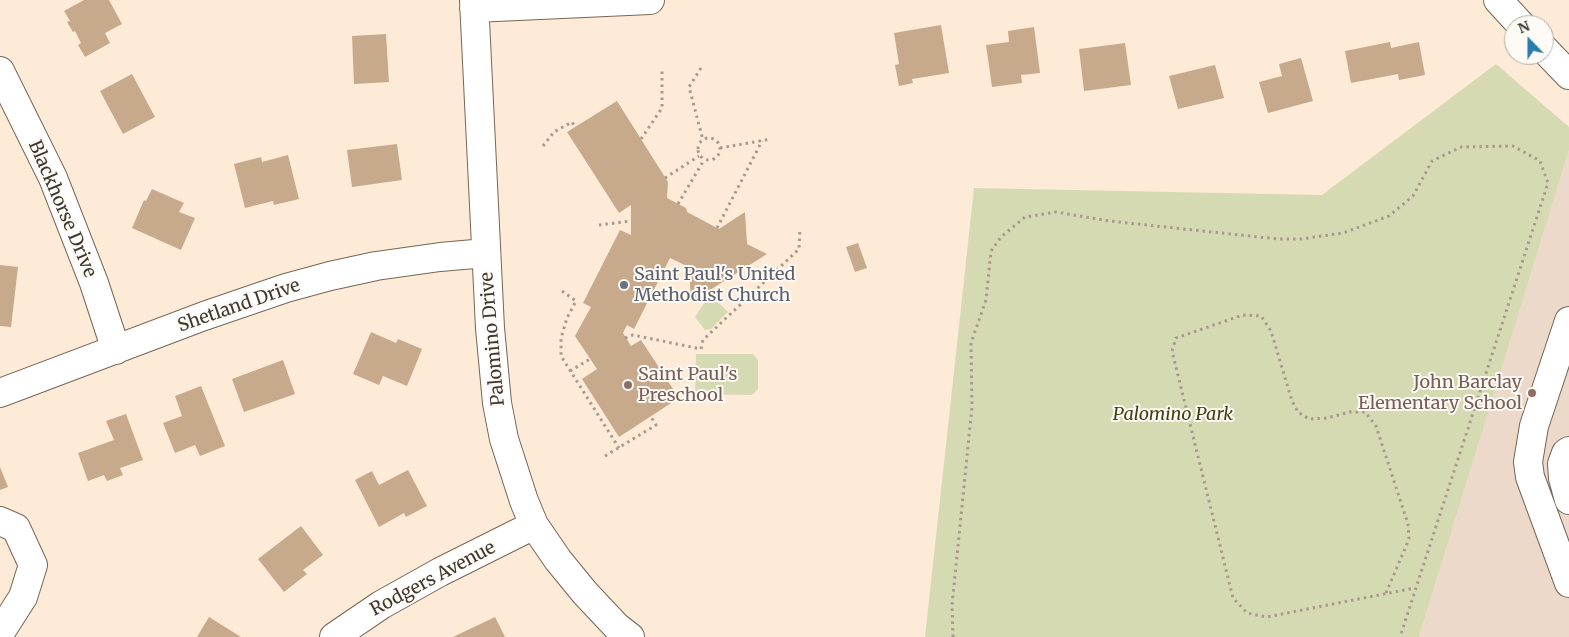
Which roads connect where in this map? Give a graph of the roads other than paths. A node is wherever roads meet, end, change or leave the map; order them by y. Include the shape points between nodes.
1 (650, 0) edge
2 (1498, 0) edge
3 (474, 4) edge
4 (1512, 15) edge
5 (1554, 59) edge
6 (0, 71) edge
7 (1567, 73) edge
8 (486, 253) junction
9 (1569, 322) edge
10 (116, 350) junction
11 (0, 393) edge
12 (1569, 451) edge
13 (1569, 500) edge
14 (0, 521) edge
15 (534, 525) junction
16 (1569, 583) edge
17 (0, 632) edge
18 (334, 637) edge
19 (630, 637) edge

1 - 3 street
2 - 4 street
3 - 8 street, Palomino Drive
5 - 7 street
6 - 10 street, Blackhorse Drive via 53,178
8 - 10 street, Shetland Drive via 376,266 330,276 213,313
8 - 15 street, Palomino Drive via 496,403 513,469
9 - 16 street via 1534,426 1528,462 1530,477
10 - 11 street, Shetland Drive
12 - 13 street via 1562,464
14 - 17 street via 16,528 32,565 23,597
15 - 18 street, Rodgers Avenue via 381,605
15 - 19 street, Palomino Drive via 585,594

